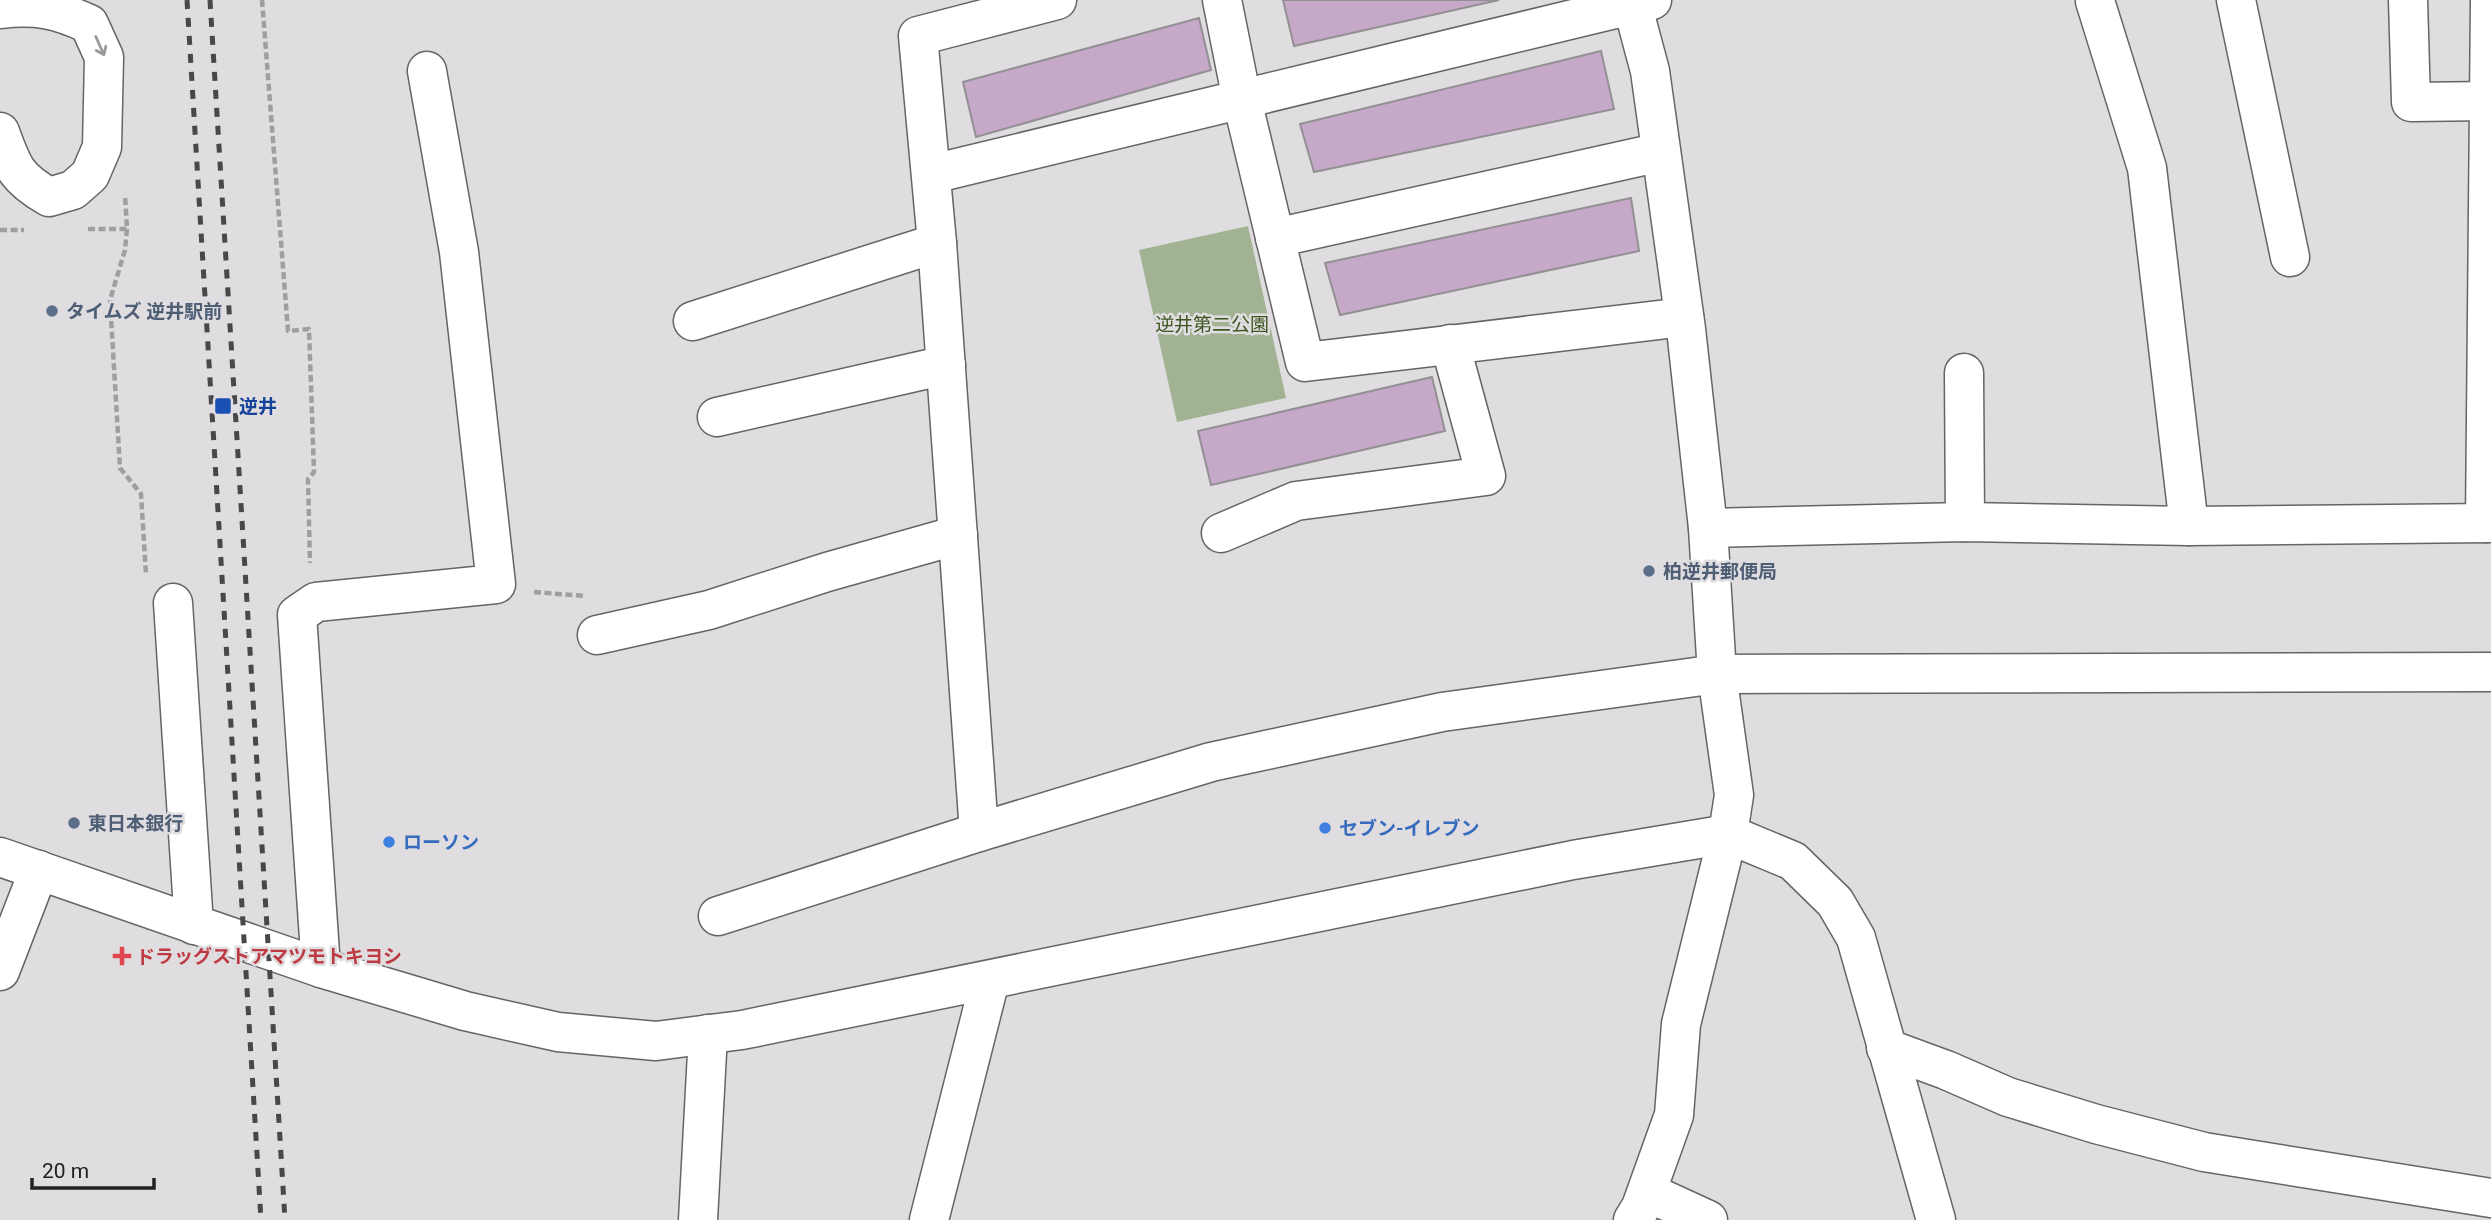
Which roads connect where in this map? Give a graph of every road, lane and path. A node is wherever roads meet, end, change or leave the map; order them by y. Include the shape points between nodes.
1 (262, 0) edge
2 (1057, 0) edge
3 (1222, 0) edge
4 (2236, 0) edge
5 (2408, 0) edge
6 (2490, 0) edge
7 (2095, 1) edge
8 (1639, 2) edge
9 (0, 9) edge
10 (427, 71) dead end
11 (1242, 100) junction
12 (2490, 101) edge
13 (0, 132) edge
14 (1661, 152) junction
15 (932, 174) junction
16 (127, 229) dead end
17 (1275, 238) junction
18 (937, 243) junction
19 (2290, 257) dead end
20 (2489, 311) edge
21 (1684, 317) junction
22 (693, 321) dead end
23 (1450, 344) junction
24 (946, 365) junction
25 (1964, 373) dead end
26 (717, 417) dead end
27 (1965, 522) junction
28 (2488, 523) edge
29 (2189, 526) junction
30 (1708, 528) junction
31 (1221, 533) dead end
32 (958, 535) junction
33 (496, 584) junction
34 (316, 602) junction
35 (173, 603) joint
36 (597, 635) joint
37 (2491, 672) edge
38 (1717, 674) junction
39 (979, 832) junction
40 (1728, 834) junction
41 (0, 857) edge
42 (39, 870) junction
43 (718, 916) dead end
44 (194, 925) junction
45 (321, 968) junction
46 (0, 971) edge
47 (990, 980) junction
48 (708, 1034) junction
49 (1886, 1048) junction
50 (2491, 1198) edge
51 (2451, 1205) edge
52 (1640, 1206) edge
53 (698, 1220) edge
54 (929, 1220) edge
55 (1708, 1220) edge
56 (1936, 1220) edge

1 - 34 path via 288,331 309,329 314,472 308,479 308,556
2 - 15 street via 918,36
3 - 11 street
4 - 19 street
5 - 12 street via 2411,102
6 - 12 street
7 - 29 street via 2147,167
8 - 11 street
8 - 14 street
9 -> 13 street via 59,10 89,24 104,57 102,147 90,175 73,190 49,197 32,187 15,172
10 - 33 street via 459,252
11 - 15 street
11 - 17 street
12 - 20 street
14 - 17 street
14 - 21 street
15 - 18 street
16 - 35 path via 110,300 120,468 141,494 147,608
17 - 23 street via 1305,362
18 - 22 street
18 - 24 street
20 - 28 street
21 - 23 street
21 - 30 street
23 - 31 street via 1486,476 1296,501
24 - 26 street
24 - 32 street
25 - 27 street
27 - 29 street
27 - 30 street
28 - 29 street
30 - 38 street
32 - 36 street via 709,610
32 - 39 street
33 - 34 street
33 - 36 path via 507,590 588,597
34 - 45 street via 297,615
35 - 44 street
37 - 38 street
38 - 39 street via 1442,712 1211,762
38 - 40 street via 1734,795
39 - 43 street
40 - 47 street via 1573,860
40 - 49 street via 1793,861 1835,902 1856,938
40 - 52 street via 1681,1024 1674,1115
41 - 42 street
42 - 44 street
42 - 46 street
44 - 45 street
45 - 48 street via 465,1011 558,1032 656,1041
47 - 48 street
47 - 54 street
48 - 53 street
49 - 51 street via 2008,1097 2096,1124
49 - 56 street
50 - 51 street
52 - 55 street

